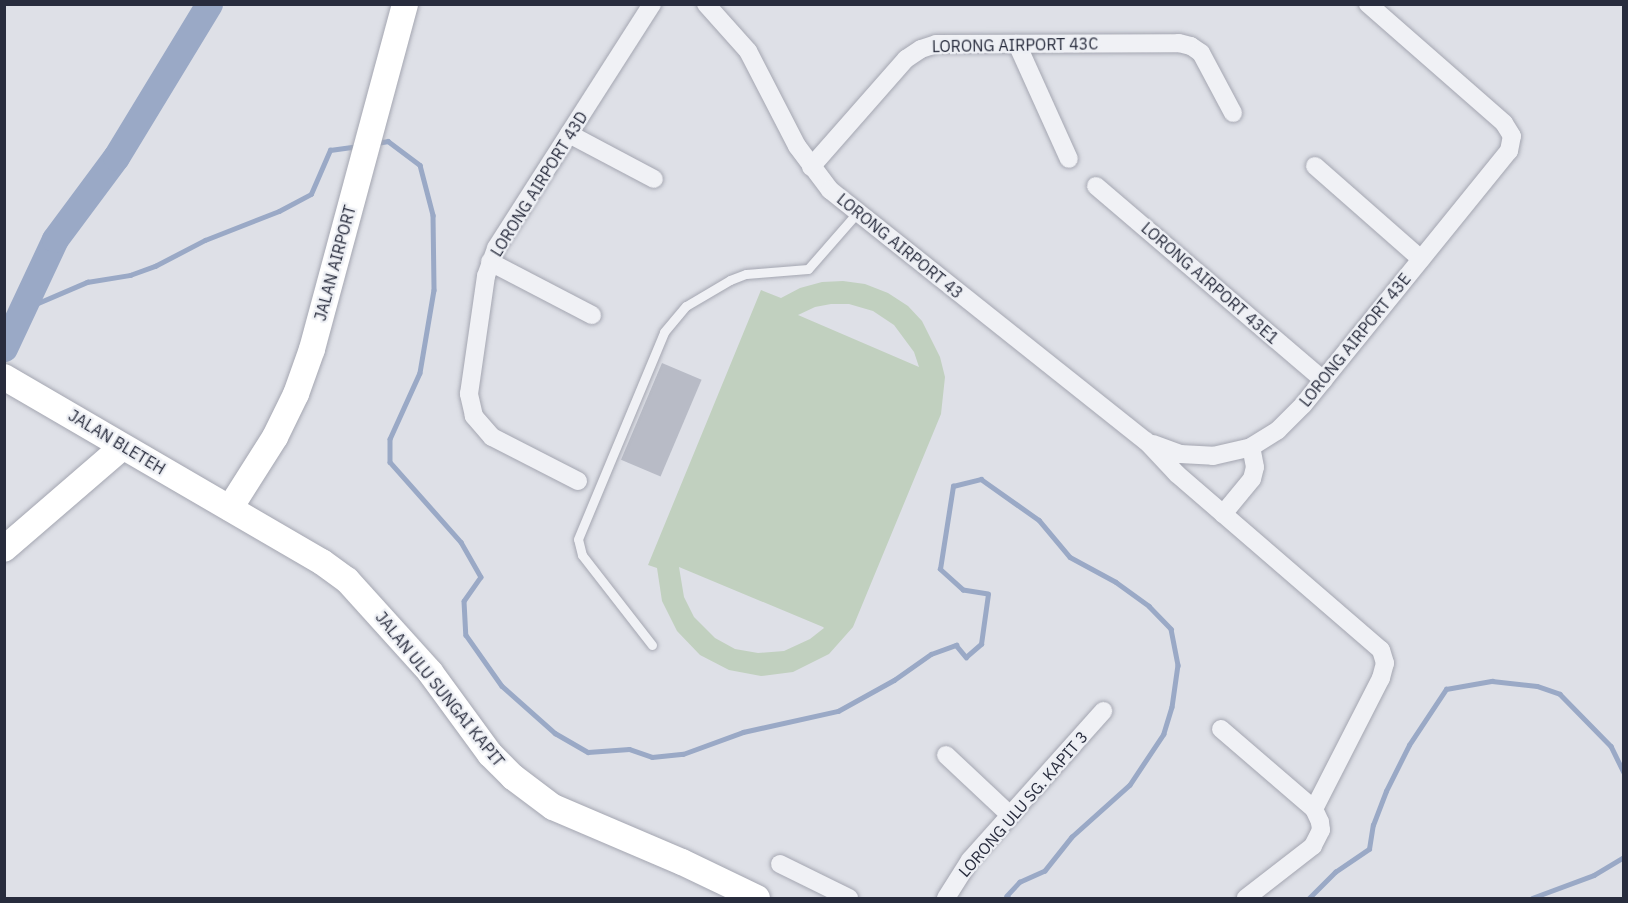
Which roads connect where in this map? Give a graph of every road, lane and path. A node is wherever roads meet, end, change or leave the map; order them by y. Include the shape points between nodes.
1 (405, 4) edge
2 (652, 4) edge
3 (706, 4) edge
4 (1368, 4) edge
5 (1017, 44) junction
6 (1233, 113) dead end
7 (569, 134) junction
8 (1069, 159) dead end
9 (1315, 165) dead end
10 (811, 167) junction
11 (654, 179) dead end
12 (1096, 186) dead end
13 (857, 213) junction
14 (1421, 259) junction
15 (490, 262) junction
16 (592, 315) dead end
17 (4, 377) edge
18 (1323, 380) junction
19 (1146, 441) junction
20 (122, 447) junction
21 (1251, 447) junction
22 (578, 480) dead end
23 (230, 508) junction
24 (1224, 514) junction
25 (4, 549) edge
26 (652, 645) dead end
27 (1103, 711) dead end
28 (1221, 729) dead end
29 (946, 755) dead end
30 (1314, 809) junction
31 (1010, 815) junction
32 (780, 864) dead end
33 (757, 898) edge
34 (849, 898) edge
35 (946, 898) edge
36 (1246, 898) edge

1 - 23 main road, JALAN AIRPORT via 312,349 275,437
2 - 7 street, LORONG AIRPORT 43D
3 - 10 street, LORONG AIRPORT 43 via 748,51
4 - 14 street, LORONG AIRPORT 43E via 1504,123 1512,136 1509,151
5 - 6 street, LORONG AIRPORT 43C via 1191,46 1210,67
5 - 8 street
5 - 10 street, LORONG AIRPORT 43C via 936,44 913,53
7 - 11 street
7 - 15 street, LORONG AIRPORT 43D
9 - 14 street
10 - 13 street, LORONG AIRPORT 43
12 - 18 street, LORONG AIRPORT 43E1
13 - 19 street, LORONG AIRPORT 43
13 - 26 lane via 808,269 746,274 730,280 686,306 664,332 578,539 582,555
14 - 18 street, LORONG AIRPORT 43E
15 - 16 street
15 - 22 street, LORONG AIRPORT 43D via 469,394 474,416 492,437
17 - 20 main road, JALAN BLETEH
18 - 21 street, LORONG AIRPORT 43E via 1291,418
19 - 21 street, LORONG AIRPORT 43E via 1162,449 1196,456 1233,453
19 - 24 street
20 - 23 main road, JALAN BLETEH
20 - 25 main road
21 - 24 street via 1255,467 1252,479
23 - 33 main road, JALAN ULU SUNGAI KAPIT via 347,580 430,672 490,754 535,794 588,824
24 - 30 street via 1371,640 1384,656 1381,678
27 - 31 street, LORONG ULU SG. KAPIT 3
28 - 30 street
29 - 31 street
30 - 36 street via 1321,830 1313,846
31 - 35 street, LORONG ULU SG. KAPIT 3 via 970,860
32 - 34 street

